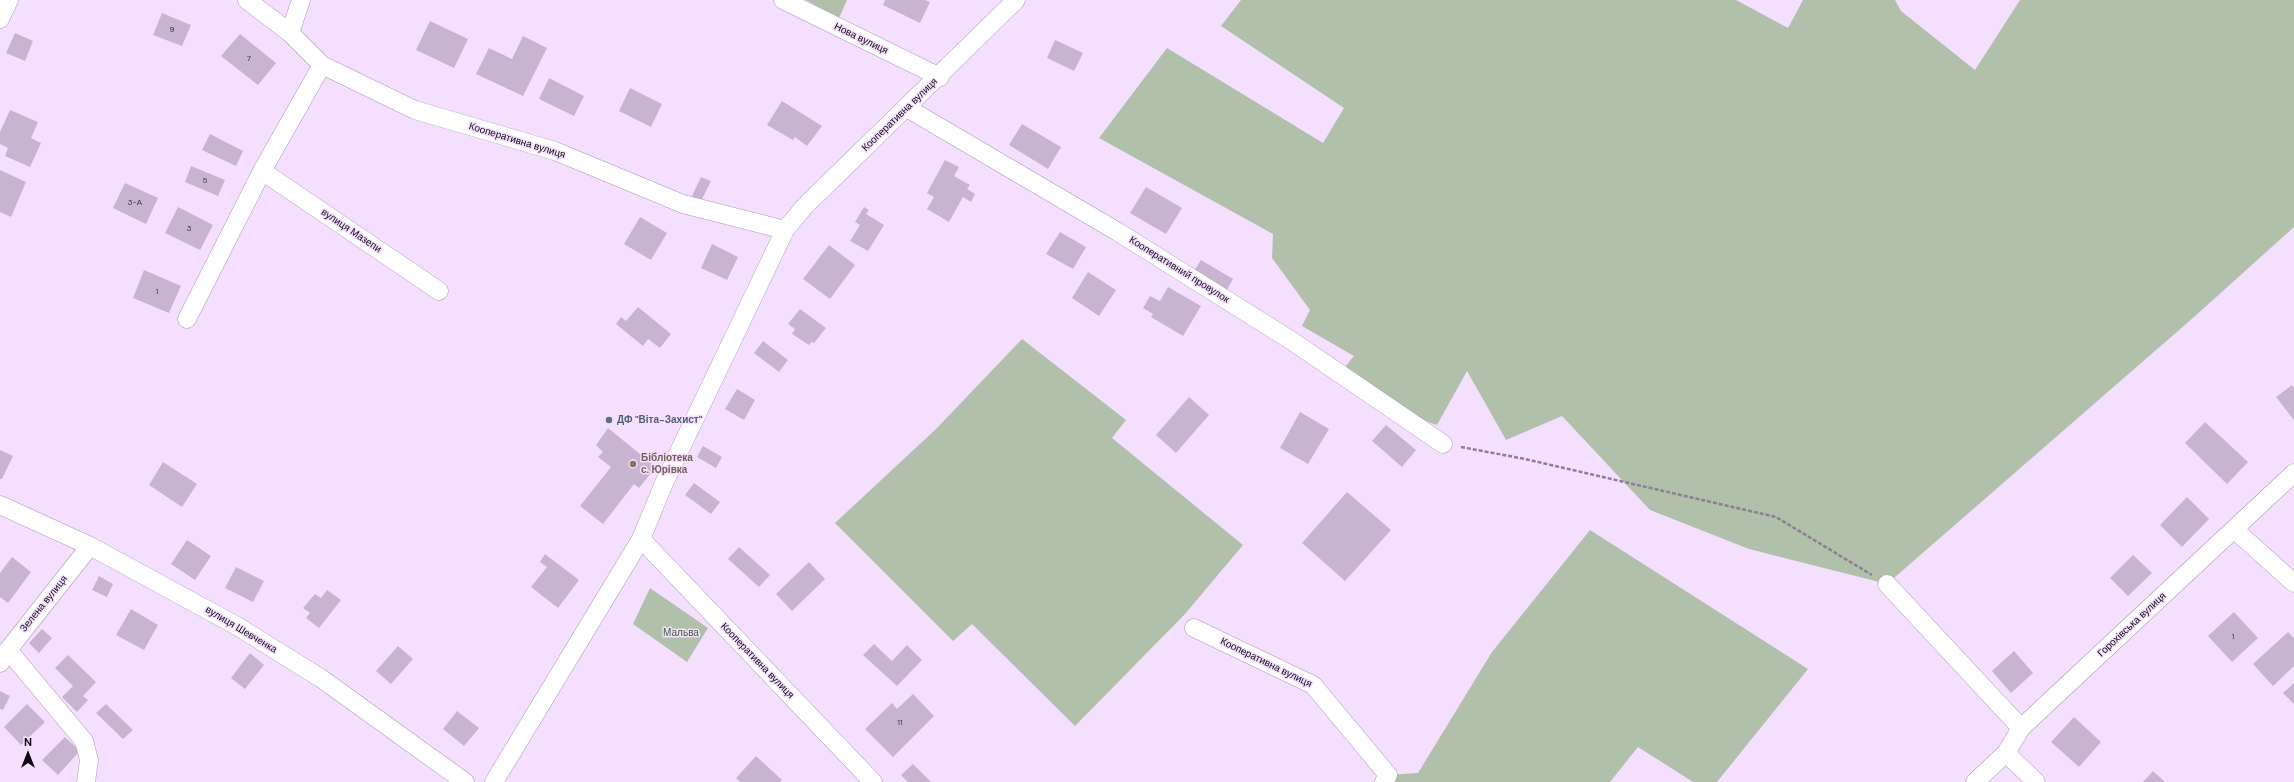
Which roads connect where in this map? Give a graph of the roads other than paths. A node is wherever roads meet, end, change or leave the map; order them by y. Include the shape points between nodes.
1 (9, 0) edge
2 (247, 0) edge
3 (301, 0) edge
4 (783, 0) edge
5 (1016, 0) edge
6 (0, 19) edge
7 (290, 33) junction
8 (322, 65) junction
9 (940, 77) junction
10 (907, 108) junction
11 (262, 171) junction
12 (785, 230) junction
13 (439, 291) dead end
14 (188, 319) dead end
15 (1443, 444) road end
16 (2294, 473) edge
17 (0, 506) edge
18 (2235, 530) junction
19 (641, 539) junction
20 (90, 546) junction
21 (2294, 583) edge
22 (1887, 584) road end
23 (1194, 628) dead end
24 (4, 656) edge
25 (2021, 728) junction
26 (2006, 753) junction
27 (86, 782) edge
28 (465, 782) edge
29 (494, 782) edge
30 (873, 782) edge
31 (1384, 782) edge
32 (1976, 782) edge
33 (2036, 782) edge

1 - 6 street
2 - 7 street
3 - 7 street
4 - 9 street, Нова вулиця
5 - 9 street, Кооперативна вулиця
7 - 8 street
8 - 11 street
8 - 12 street, Кооперативна вулиця via 415,110 554,151 683,204
9 - 10 street, Кооперативна вулиця
10 - 12 street, Кооперативна вулиця via 805,206
10 - 15 street, Кооперативний провулок via 1118,232 1292,341
11 - 13 street, вулиця Мазепи
11 - 14 street
12 - 19 street, Кооперативна вулиця via 667,476
16 - 18 street, Горохівська вулиця
17 - 20 street, вулиця Шевченка
18 - 21 street
18 - 25 street, Горохівська вулиця
19 - 29 street, Кооперативна вулиця
19 - 30 street, Кооперативна вулиця
20 - 24 street, Зелена вулиця
20 - 28 street, вулиця Шевченка via 237,626 315,675
22 - 25 street
23 - 31 street, Кооперативна вулиця via 1313,685 1388,775
24 - 27 street via 84,741 89,760
25 - 26 street, Горохівська вулиця
26 - 32 street, Горохівська вулиця
26 - 33 street

